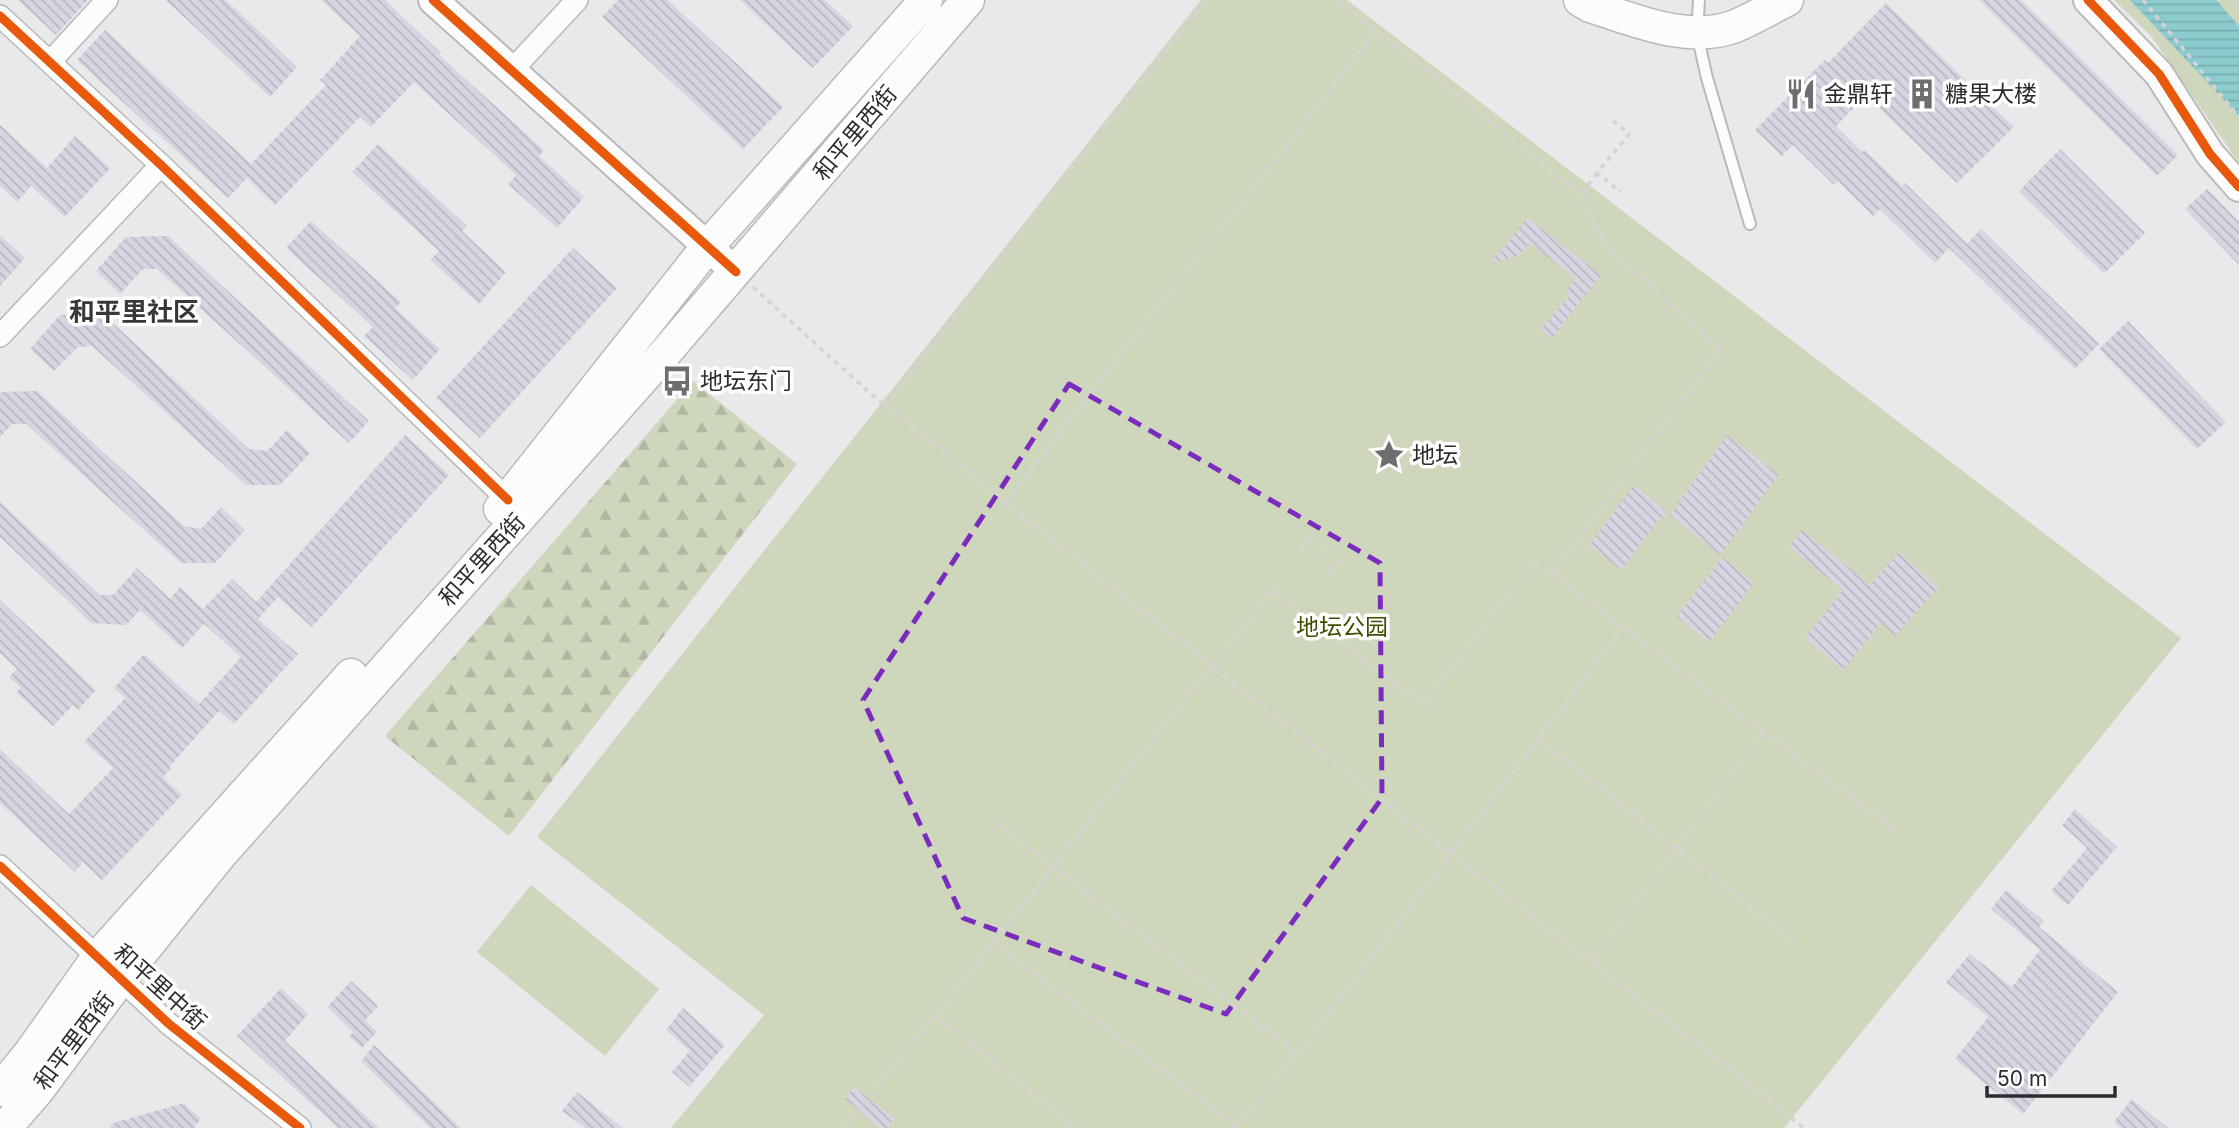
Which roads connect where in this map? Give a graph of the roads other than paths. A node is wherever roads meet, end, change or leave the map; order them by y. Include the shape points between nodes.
1 (107, 0) edge
2 (433, 0) edge
3 (577, 0) edge
4 (926, 0) edge
5 (968, 0) edge
6 (1580, 0) edge
7 (1699, 0) edge
8 (1787, 0) edge
9 (2088, 0) edge
10 (2109, 0) edge
11 (0, 16) edge
12 (1697, 34) junction
13 (50, 62) junction
14 (512, 70) junction
15 (2159, 74) junction
16 (161, 165) junction
17 (2239, 187) edge
18 (1750, 224) dead end
19 (708, 246) junction
20 (736, 272) junction
21 (0, 336) edge
22 (508, 500) junction
23 (0, 866) edge
24 (98, 957) junction
25 (121, 978) junction
26 (0, 1090) edge
27 (5, 1128) edge
28 (300, 1128) edge

1 - 13 street
2 - 14 street
3 - 14 street
4 - 19 main road, 和平里西街
5 - 20 main road, 和平里西街
6 - 12 main road via 1659,27
7 - 12 lane
8 - 12 main road via 1733,27
9 - 15 street
10 - 15 street via 2140,34
11 - 13 street
12 - 18 lane
13 - 16 street
14 - 19 street
15 - 17 street via 2210,154
16 - 21 street
16 - 22 street
19 - 20 street
19 - 22 main road, 和平里西街
20 - 25 main road, 和平里西街 via 221,854
22 - 24 main road, 和平里西街
23 - 24 street, 和平里中街
24 - 25 street, 和平里中街
24 - 26 main road, 和平里西街
25 - 27 main road, 和平里西街
25 - 28 street, 和平里中街 via 169,1024

